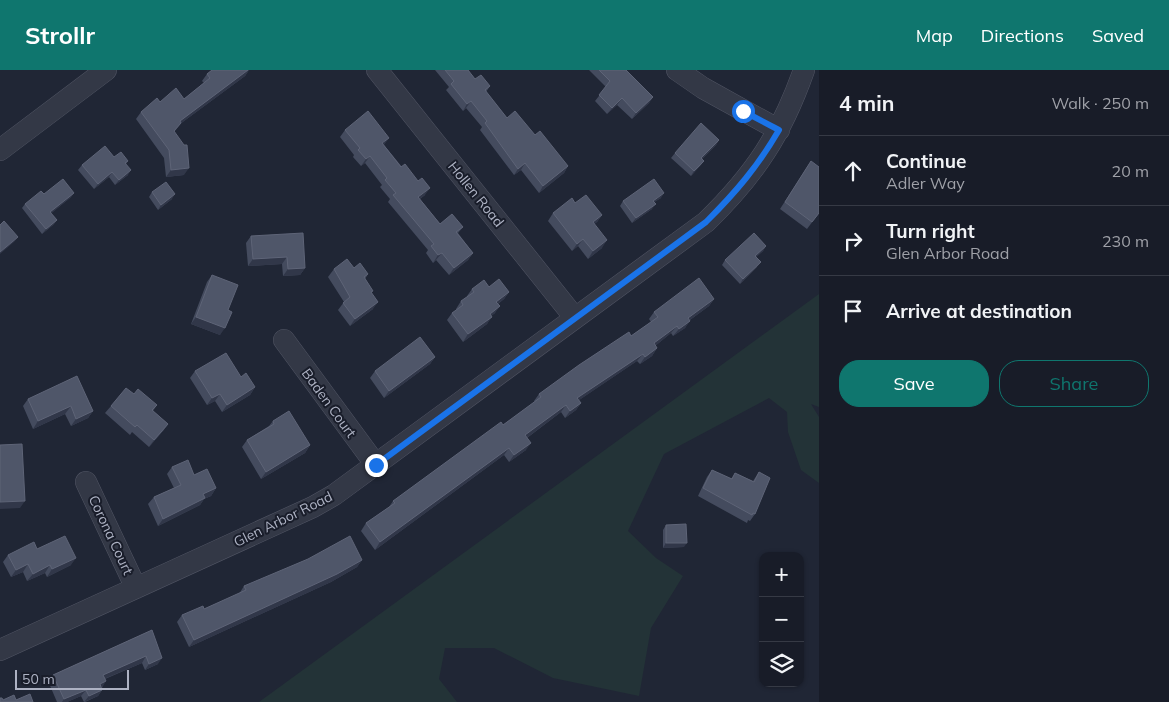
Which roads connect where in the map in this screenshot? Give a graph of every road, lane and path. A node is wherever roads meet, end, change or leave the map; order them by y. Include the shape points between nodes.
1 (106, 70) edge
2 (377, 70) edge
3 (677, 70) edge
4 (804, 70) edge
5 (779, 130) junction
6 (0, 150) edge
7 (575, 318) junction
8 (284, 340) dead end
9 (376, 465) junction
10 (86, 482) dead end
11 (136, 588) junction
12 (0, 650) edge

1 - 6 street
2 - 7 street, Hollen Road
3 - 5 street
4 - 5 street, Glen Arbor Road
5 - 7 street, Glen Arbor Road via 738,190 706,222
7 - 9 street, Glen Arbor Road
8 - 9 street, Baden Court
9 - 11 street, Glen Arbor Road via 313,507
10 - 11 street, Corona Court
11 - 12 street, Glen Arbor Road

